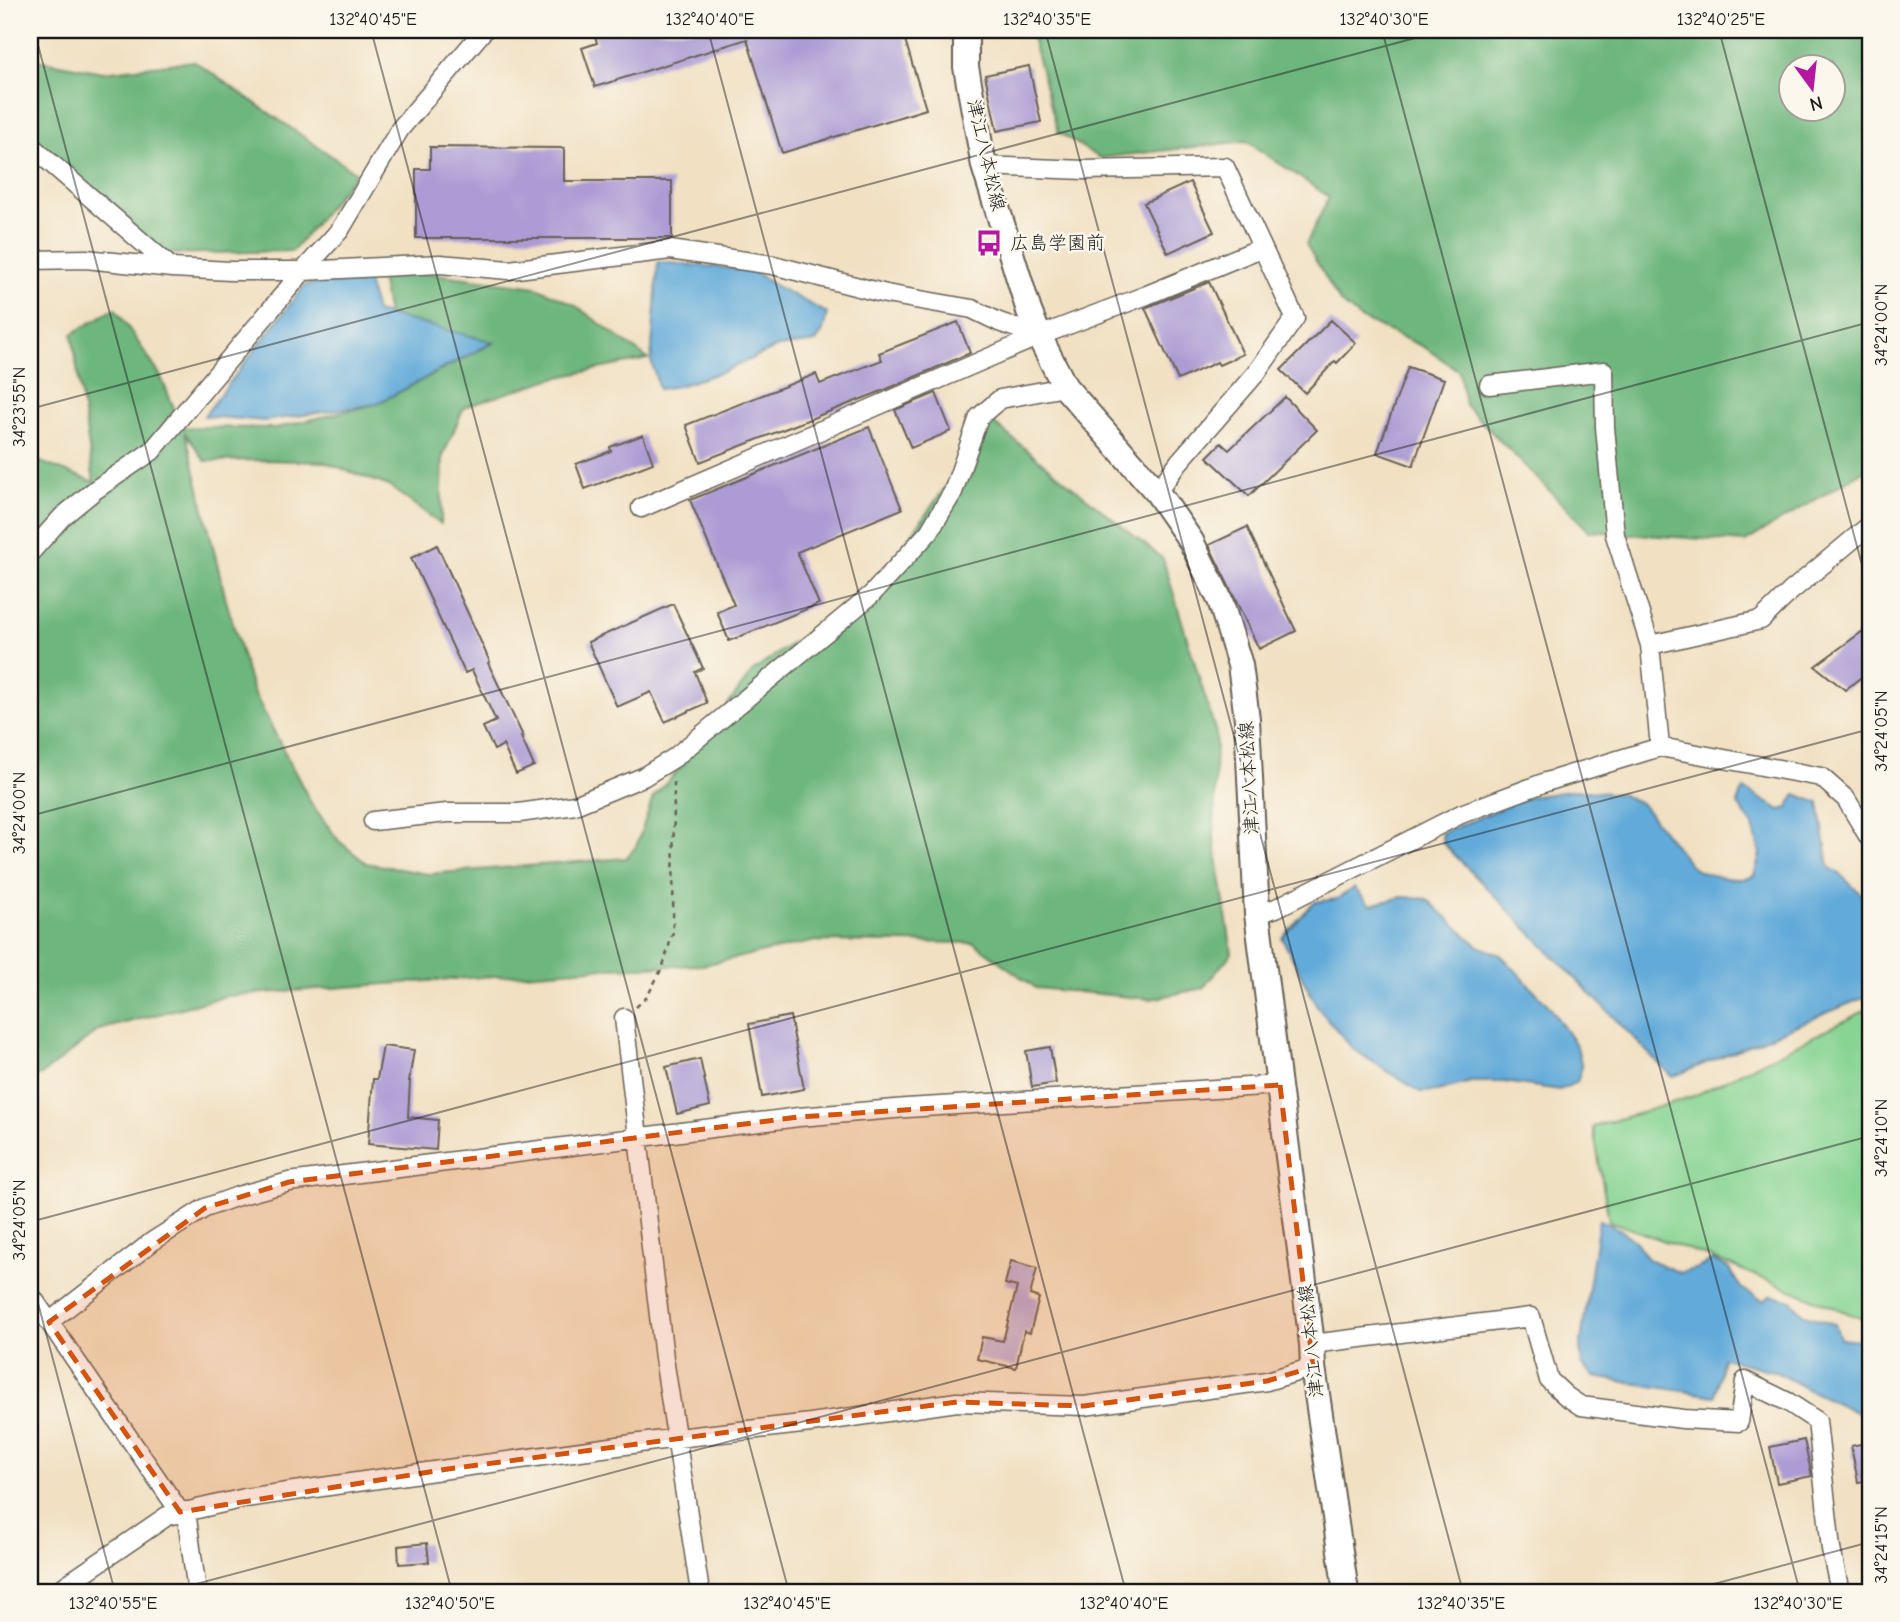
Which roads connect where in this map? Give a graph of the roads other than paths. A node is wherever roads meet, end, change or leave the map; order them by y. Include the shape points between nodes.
1 (484, 30) edge
2 (966, 30) edge
3 (30, 145) edge
4 (984, 166) junction
5 (1261, 248) junction
6 (30, 260) edge
7 (172, 268) junction
8 (303, 271) junction
9 (1040, 336) junction
10 (1489, 385) dead end
11 (1065, 387) junction
12 (1157, 492) junction
13 (641, 509) dead end
14 (1870, 525) edge
15 (30, 553) edge
16 (1650, 645) junction
17 (1660, 747) junction
18 (373, 821) dead end
19 (1870, 839) edge
20 (1257, 914) junction
21 (624, 1018) road end
22 (1280, 1085) junction
23 (638, 1137) junction
24 (30, 1294) edge
25 (49, 1322) junction
26 (1312, 1356) junction
27 (677, 1438) junction
28 (183, 1512) junction
29 (56, 1592) edge
30 (197, 1592) edge
31 (699, 1592) edge
32 (1346, 1592) edge
33 (1840, 1592) edge

1 - 8 street via 400,129 340,230
2 - 4 main road, 津江八本松線 via 966,67
3 - 7 street
4 - 5 street via 1085,170 1225,167
4 - 9 main road, 津江八本松線
5 - 9 street
5 - 12 street via 1295,318
6 - 7 street via 86,259
7 - 8 street
8 - 9 street via 440,264 509,270 670,250 773,265 886,294 972,309
8 - 15 street via 152,452 62,517
9 - 11 main road, 津江八本松線
9 - 13 street
10 - 16 street via 1604,371 1615,535
11 - 12 main road, 津江八本松線
11 - 18 street via 1000,399 979,417 953,492 929,532 871,595 674,758 643,777 575,805 519,813 447,813
12 - 20 main road, 津江八本松線 via 1191,541 1220,600 1240,665
14 - 16 street via 1761,620
16 - 17 street
17 - 19 street via 1821,777 1846,799
17 - 20 street via 1461,814
20 - 22 main road, 津江八本松線
21 - 23 street
22 - 23 street via 907,1108
22 - 26 main road, 津江八本松線
23 - 25 street via 289,1182 238,1195 205,1208 153,1241
23 - 27 street
24 - 25 street
25 - 28 street
26 - 27 street via 1267,1381 1084,1406 957,1402
26 - 32 main road, 津江八本松線
26 - 33 street via 1531,1317 1549,1380 1581,1406 1739,1422 1745,1381 1817,1421
27 - 28 street via 272,1494
27 - 31 street
28 - 29 street via 167,1516
28 - 30 street

